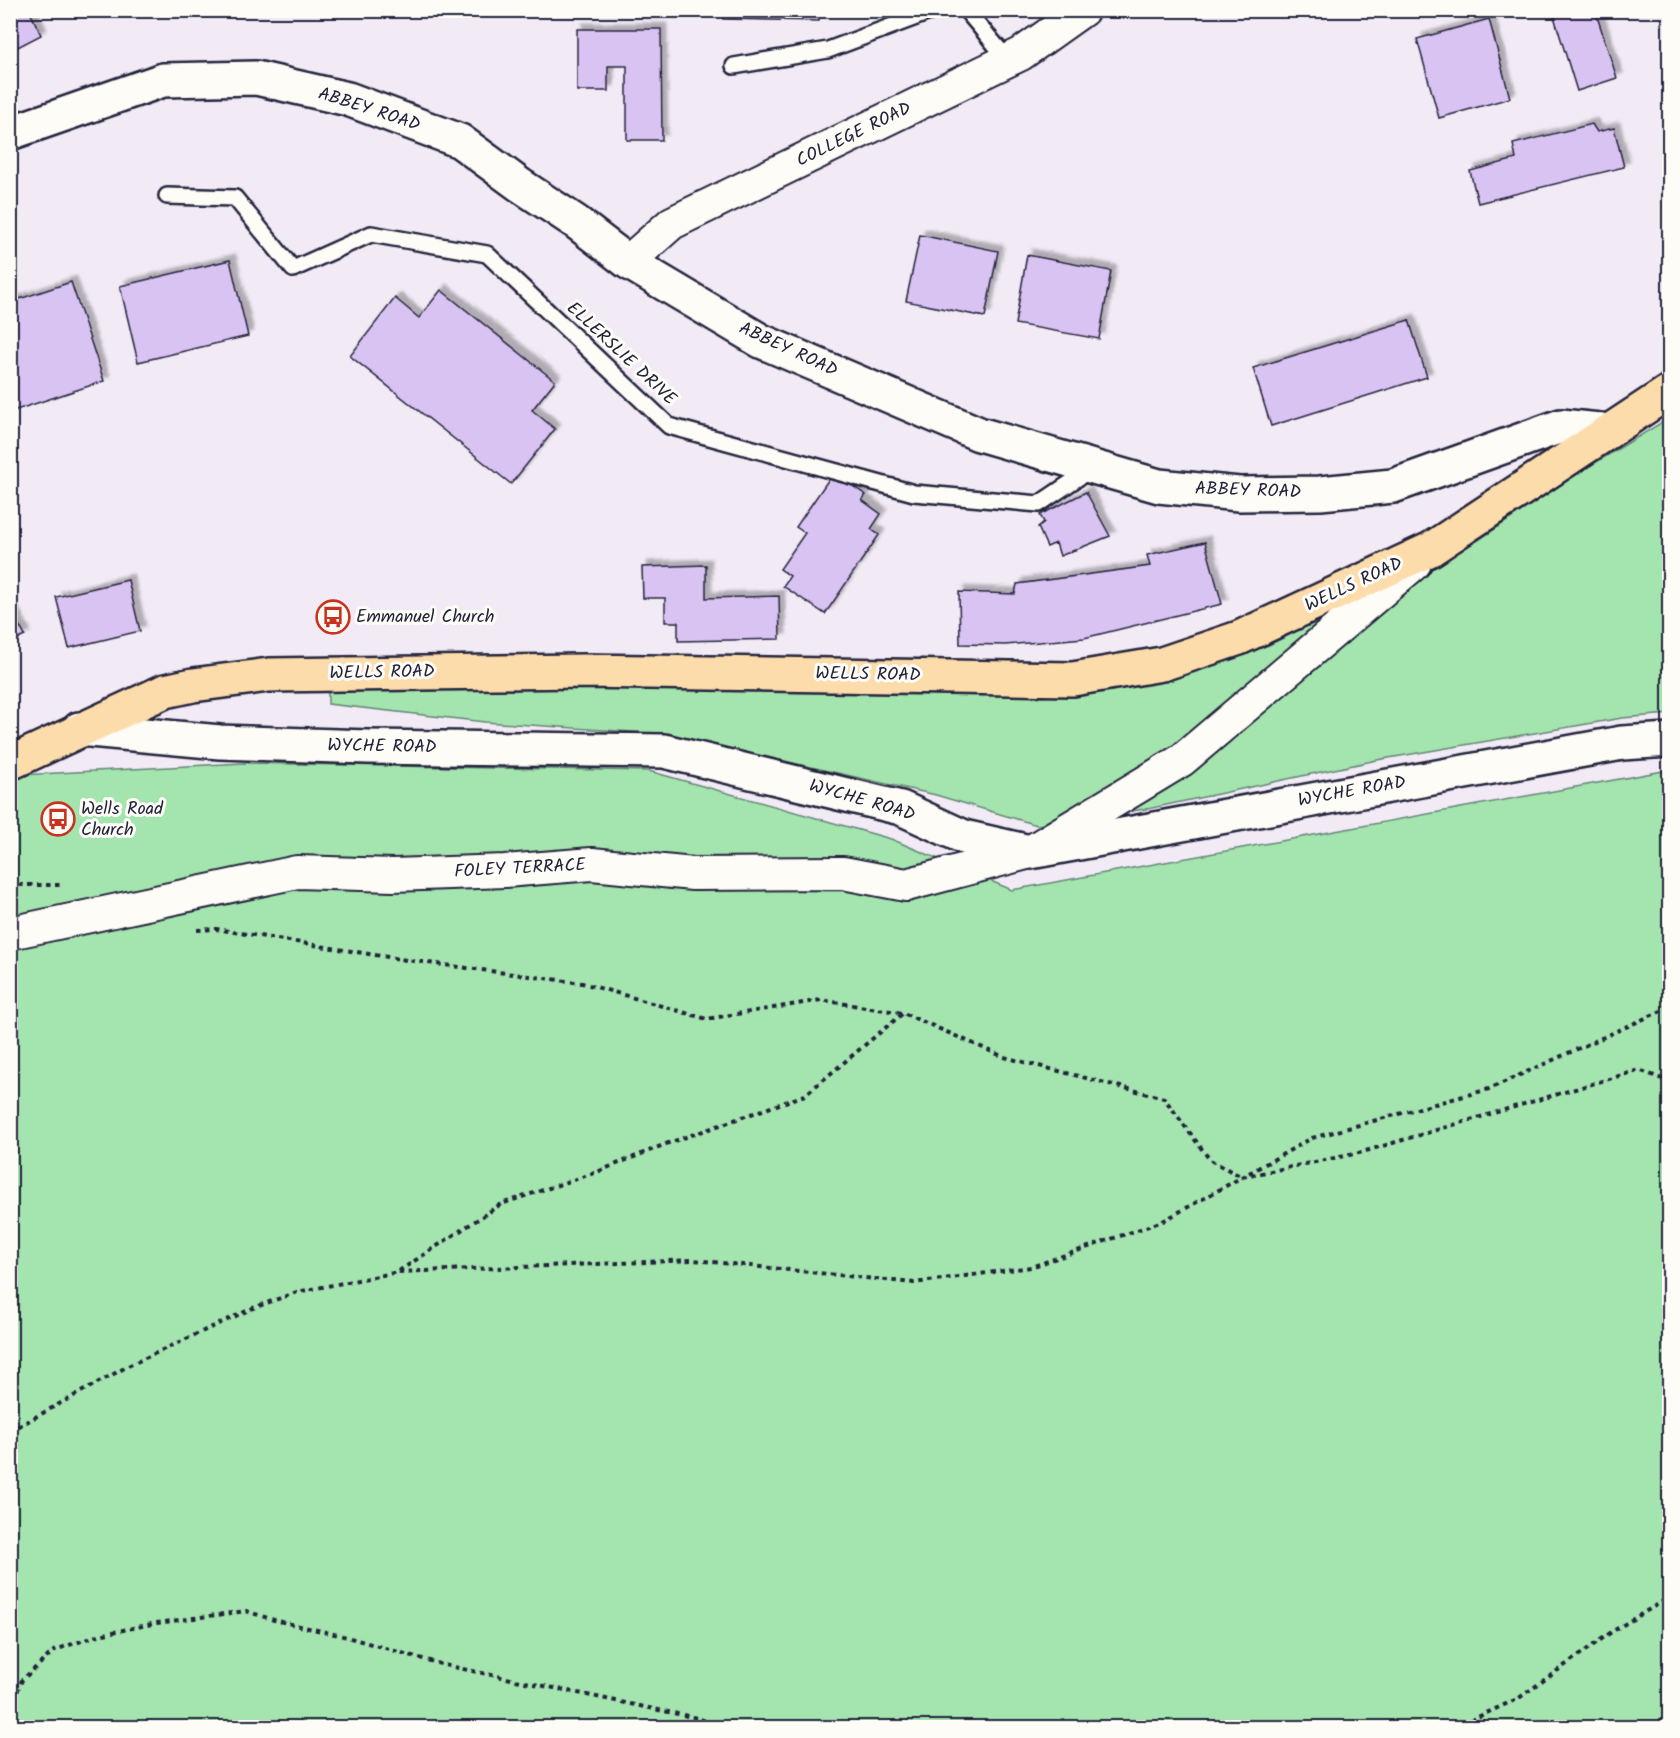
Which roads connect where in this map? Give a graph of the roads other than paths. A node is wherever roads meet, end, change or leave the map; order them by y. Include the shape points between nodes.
1 (935, 10) edge
2 (966, 10) edge
3 (1083, 10) edge
4 (1008, 60) junction
5 (734, 66) dead end
6 (10, 133) edge
7 (167, 196) dead end
8 (628, 262) junction
9 (1670, 391) edge
10 (1609, 431) junction
11 (1094, 468) junction
12 (1431, 549) junction
13 (79, 729) junction
14 (1670, 740) edge
15 (10, 762) edge
16 (1030, 852) junction
17 (10, 933) edge

1 - 5 lane via 828,50
2 - 4 lane
3 - 4 street, COLLEGE ROAD
4 - 8 street, COLLEGE ROAD via 672,223
6 - 8 street, ABBEY ROAD via 163,80 256,78 348,99 460,141
7 - 11 lane, ELLERSLIE DRIVE via 235,198 293,269 371,234 487,254 669,426 914,493 1040,504
8 - 11 street, ABBEY ROAD via 761,341 979,434
9 - 10 highway, WELLS ROAD
10 - 11 street, ABBEY ROAD via 1561,426 1393,486 1320,493 1239,494 1159,486
10 - 12 highway, WELLS ROAD
12 - 13 highway, WELLS ROAD via 1239,638 1161,664 1073,679 584,671 269,675 165,691
12 - 16 street, FOLEY TERRACE via 1182,760
13 - 15 highway, WELLS ROAD
13 - 16 street, WYCHE ROAD via 220,742 664,751 901,808 964,837
14 - 16 street, WYCHE ROAD via 1622,743
16 - 17 street, FOLEY TERRACE via 906,885 843,873 693,874 592,864 393,875 297,873

